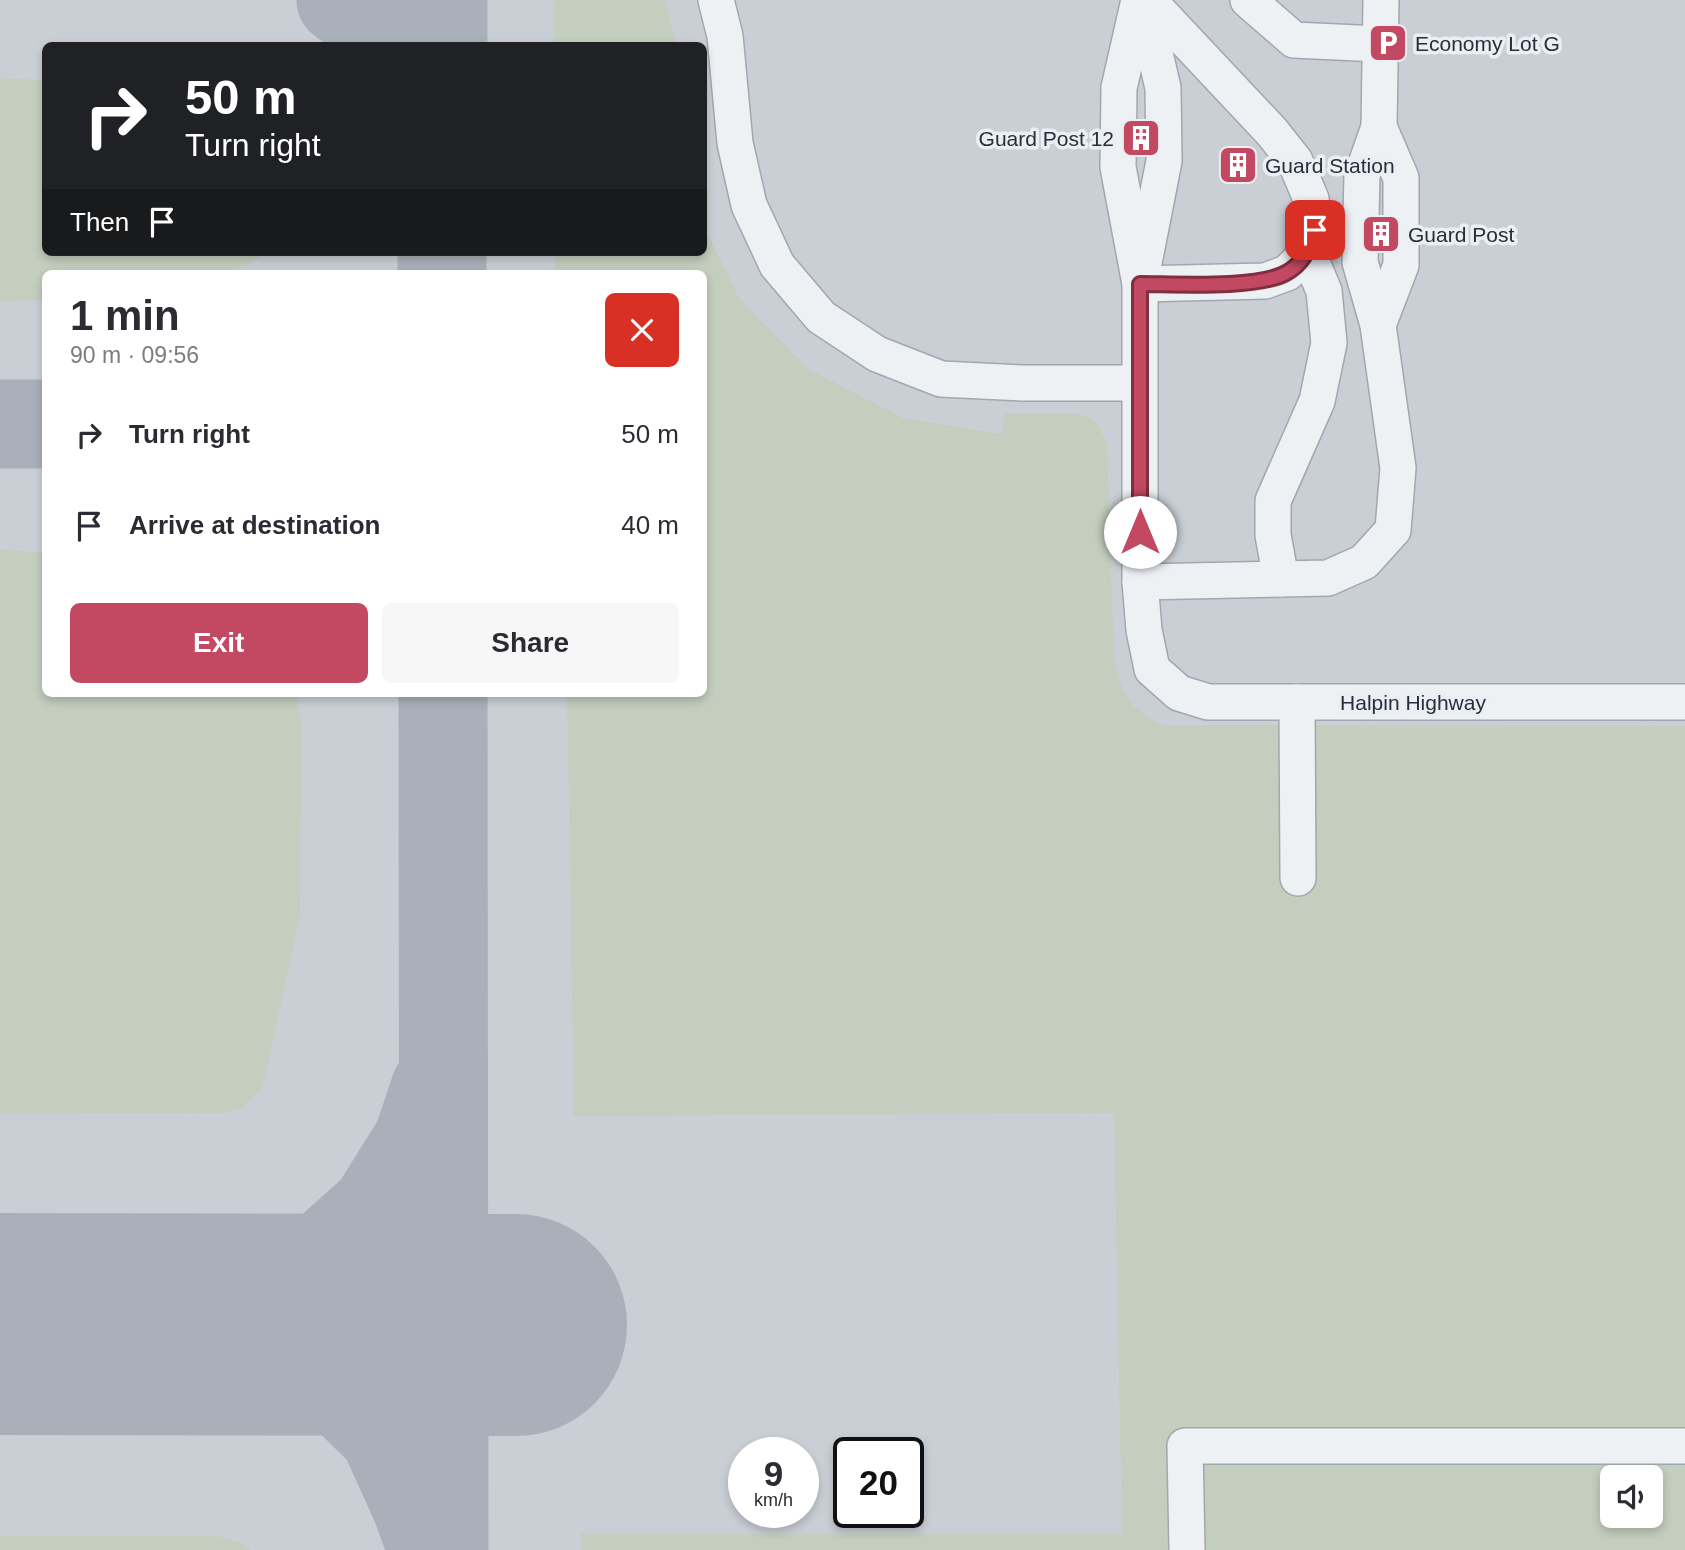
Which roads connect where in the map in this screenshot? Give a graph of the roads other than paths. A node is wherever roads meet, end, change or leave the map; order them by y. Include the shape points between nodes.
1 (716, 0) edge
2 (1141, 0) edge
3 (1148, 0) edge
4 (1248, 0) edge
5 (1381, 0) edge
6 (1380, 44) junction
7 (1308, 253) junction
8 (1140, 284) junction
9 (1139, 383) junction
10 (1281, 579) junction
11 (1140, 582) junction
12 (1297, 702) junction
13 (1685, 702) edge
14 (1298, 878) dead end
15 (1685, 1446) edge
16 (1187, 1550) edge

1 - 9 lane via 725,36 735,143 749,205 777,264 821,317 877,354 941,379
2 - 8 lane via 1119,89 1118,167
2 - 8 lane via 1163,89 1164,161
3 - 7 lane via 1295,161 1311,199 1315,230
4 - 6 lane via 1294,40
5 - 6 lane
6 - 10 lane via 1379,127 1401,178 1401,265 1378,325 1398,468 1393,530 1364,562 1328,578
7 - 8 lane via 1287,273 1265,281
7 - 10 lane via 1324,291 1329,343 1317,401 1273,501
8 - 9 lane
9 - 11 lane
10 - 11 lane
11 - 12 lane, Halpin Highway via 1152,669 1179,693 1208,702
12 - 13 lane, Halpin Highway
12 - 14 lane
15 - 16 lane via 1185,1446

